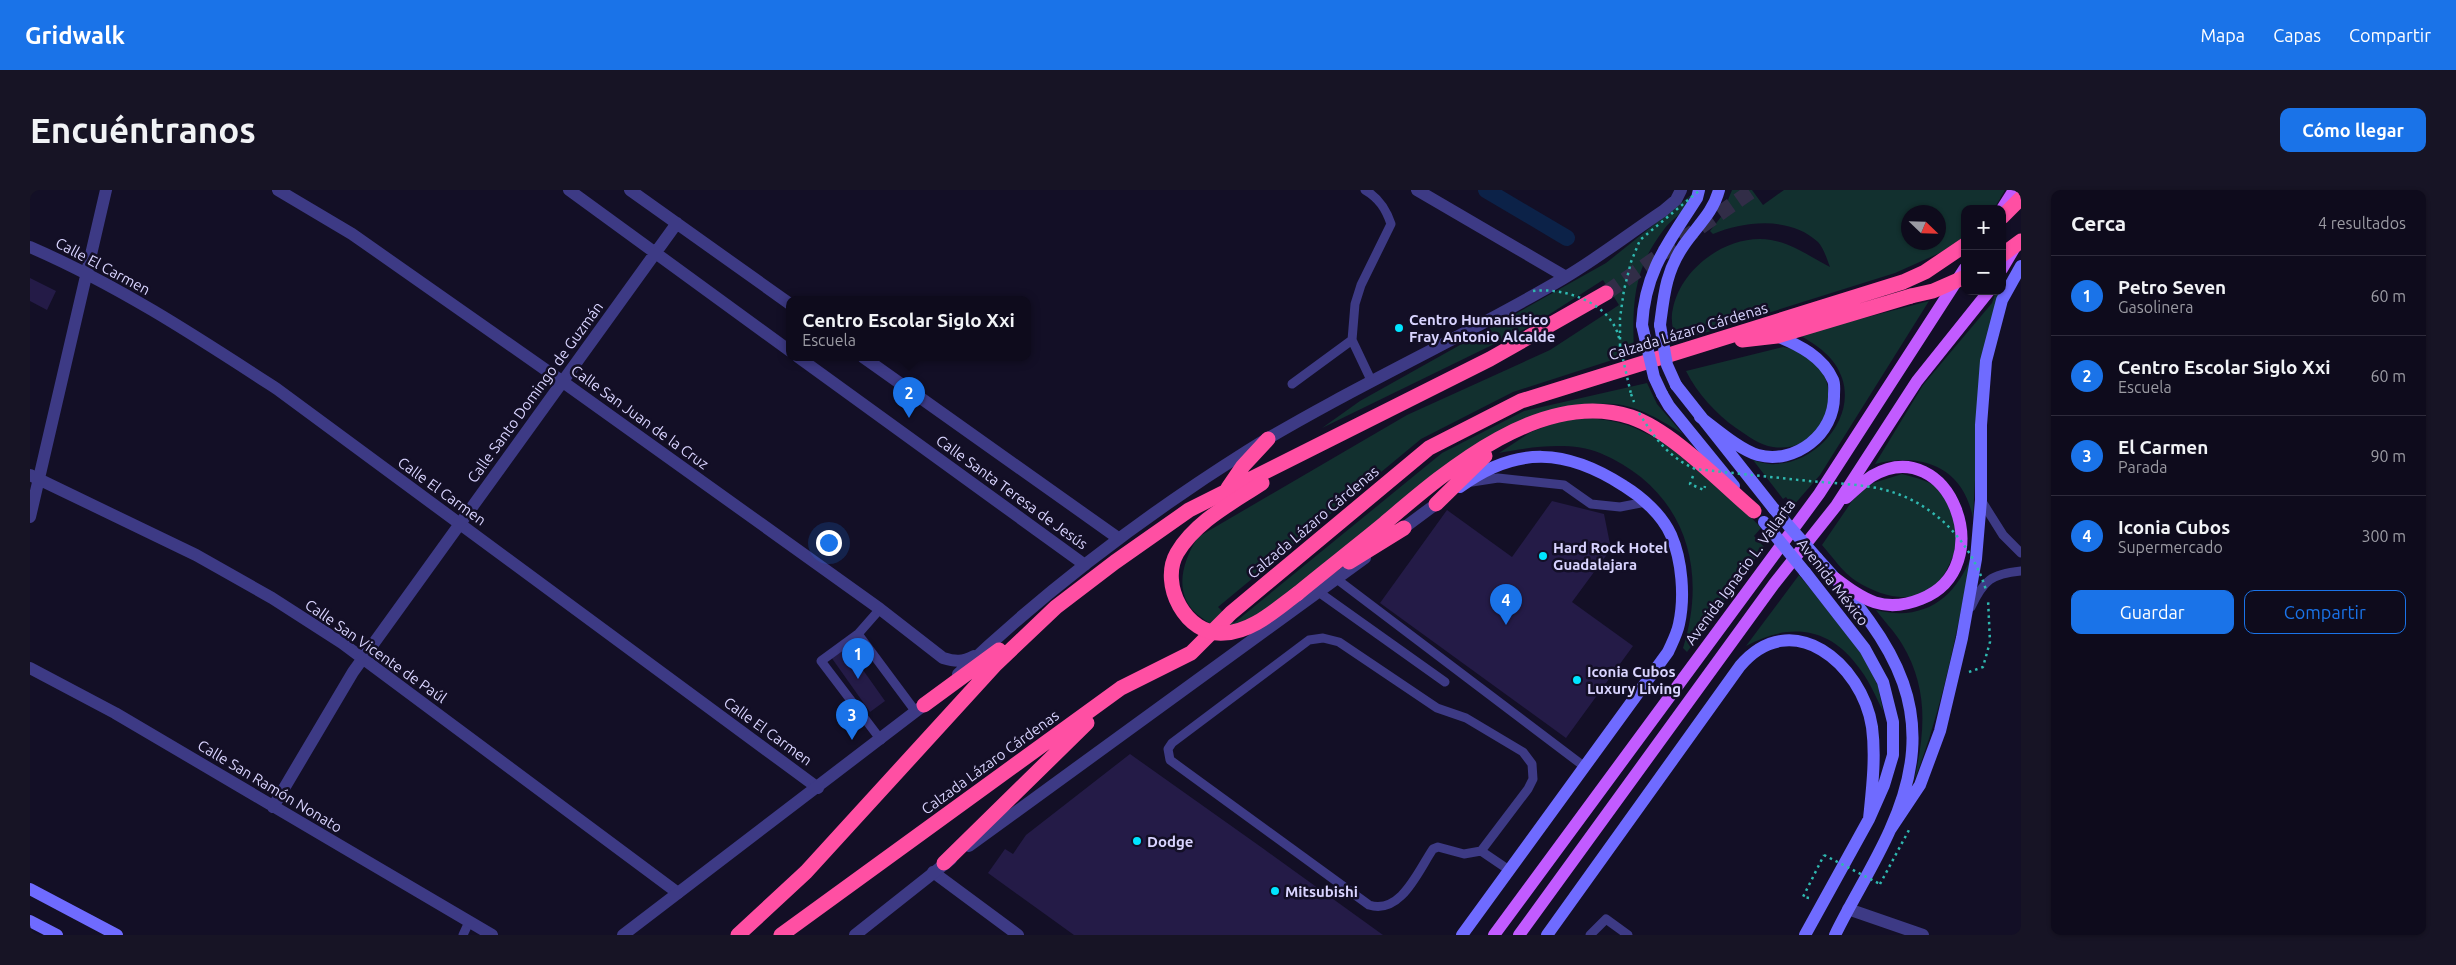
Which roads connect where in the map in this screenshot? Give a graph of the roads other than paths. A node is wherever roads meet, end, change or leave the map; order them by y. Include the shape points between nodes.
1 (106, 190) edge
2 (278, 190) edge
3 (569, 190) edge
4 (630, 190) edge
5 (1365, 190) edge
6 (1418, 190) edge
7 (1682, 190) edge
8 (1700, 190) edge
9 (1719, 190) edge
10 (2014, 190) edge
11 (2021, 198) edge
12 (2005, 205) edge
13 (2006, 213) edge
14 (677, 223) junction
15 (2021, 238) edge
16 (2021, 241) edge
17 (30, 247) edge
18 (1961, 248) edge
19 (2006, 252) edge
20 (655, 253) junction
21 (2006, 262) edge
22 (2021, 266) edge
23 (86, 274) junction
24 (1961, 274) edge
25 (1566, 277) junction
26 (1961, 279) edge
27 (1606, 292) tunnel mouth
28 (1986, 295) edge
29 (786, 301) edge
30 (1777, 336) junction
31 (1352, 340) junction
32 (1708, 344) junction
33 (786, 348) edge
34 (804, 361) edge
35 (870, 361) edge
36 (1371, 380) junction
37 (562, 382) junction
38 (1292, 384) dead end
39 (1700, 417) junction
40 (1524, 426) junction
41 (1268, 439) junction
42 (1322, 444) junction
43 (34, 477) edge
44 (1464, 484) junction
45 (1226, 491) junction
46 (1981, 500) junction
47 (1646, 502) junction
48 (1436, 504) junction
49 (1836, 506) junction
50 (1759, 516) junction
51 (30, 517) edge
52 (460, 524) junction
53 (1404, 528) junction
54 (1118, 538) junction
55 (2021, 553) edge
56 (1085, 565) junction
57 (2021, 571) edge
58 (1835, 578) junction
59 (1338, 580) junction
60 (1320, 593) junction
61 (1297, 594) junction
62 (1056, 608) junction
63 (880, 609) junction
64 (1965, 618) junction
65 (858, 634) junction
66 (980, 652) junction
67 (363, 658) junction
68 (30, 668) edge
69 (1445, 682) dead end
70 (1122, 688) junction
71 (920, 709) junction
72 (880, 740) junction
73 (1585, 767) junction
74 (818, 788) junction
75 (273, 807) junction
76 (1869, 819) junction
77 (1890, 830) junction
78 (1481, 851) junction
79 (939, 868) junction
80 (1509, 870) junction
81 (30, 889) edge
82 (678, 893) junction
83 (1848, 908) junction
84 (30, 921) edge
85 (469, 922) junction
86 (57, 935) edge
87 (117, 935) edge
88 (464, 935) edge
89 (492, 935) edge
90 (623, 935) edge
91 (738, 935) edge
92 (781, 935) edge
93 (854, 935) edge
94 (1018, 935) edge
95 (1462, 935) edge
96 (1494, 935) edge
97 (1519, 935) edge
98 (1547, 935) edge
99 (1590, 935) edge
100 (1628, 935) edge
101 (1805, 935) edge
102 (1835, 935) edge
103 (1922, 935) edge

1 - 23 street
2 - 37 street, Calle San Juan de la Cruz via 352,234
3 - 20 street
4 - 14 street
5 - 31 lane via 1387,211 1391,224 1360,285
6 - 25 street
7 - 25 street via 1663,211
8 - 50 main road, Avenida México, bridge via 1655,267 1645,298 1642,325 1654,377 1662,394
9 - 39 main road, Avenida México, bridge via 1707,217 1684,245 1670,271 1664,288 1660,324 1667,365 1676,385
10 - 12 main road
11 - 13 highway
14 - 20 street, Calle Santo Domingo de Guzmán
14 - 29 street
15 - 21 main road
16 - 19 highway, bridge
17 - 23 street, Calle El Carmen
18 - 32 highway, Calzada Lázaro Cárdenas via 1903,282
20 - 33 street
20 - 37 street, Calle Santo Domingo de Guzmán
22 - 46 main road via 2002,300 1986,361 1981,425
23 - 43 street
23 - 52 street, Calle El Carmen via 184,328 277,389
24 - 96 main road, Avenida Ignacio L. Vallarta via 1819,494
25 - 36 street
26 - 30 highway, bridge via 1933,291
27 - 42 highway via 1490,358
28 - 49 main road via 1917,381
30 - 32 highway
30 - 39 main road via 1795,343 1819,360 1834,381 1834,402 1829,422 1815,441 1778,457 1757,455
31 - 36 lane
31 - 38 lane
32 - 70 highway, Calzada Lázaro Cárdenas via 1521,401 1429,448 1231,613 1191,653
34 - 56 street, Calle Santa Teresa de Jesús
35 - 54 street, Calle Santa Teresa de Jesús
36 - 41 street
37 - 52 street, Calle Santo Domingo de Guzmán
37 - 63 street, Calle San Juan de la Cruz
39 - 58 main road, Avenida México, bridge
40 - 48 highway via 1468,471
40 - 50 highway via 1565,412 1602,412 1631,418 1669,438
40 - 61 highway via 1464,460 1426,487
41 - 45 highway
41 - 54 street
42 - 45 highway
42 - 61 highway, bridge via 1206,520 1188,537 1176,555 1170,577 1181,609 1193,622 1208,631 1222,634 1262,620
43 - 51 street
43 - 67 street, Calle San Vicente de Paúl via 196,555 272,598
44 - 47 lane via 1498,478 1564,485 1591,504 1620,507
44 - 47 main road, Avenida Ignacio L. Vallarta via 1494,466 1520,458 1546,456 1574,460 1604,472
44 - 48 main road, Avenida Ignacio L. Vallarta
45 - 62 highway via 1189,510
46 - 55 lane via 2003,535
46 - 64 main road via 1976,558
47 - 73 main road, Avenida Ignacio L. Vallarta via 1671,534 1682,594 1679,625 1668,652
48 - 53 street
49 - 58 main road via 1872,476 1902,467 1917,470 1936,480 1951,495 1958,511 1961,548 1946,582 1931,595 1908,605 1888,606 1868,601
49 - 97 main road via 1774,584
50 - 76 main road, Avenida México, bridge via 1865,649 1883,682 1893,722 1893,755
52 - 67 street, Calle Santo Domingo de Guzmán
52 - 74 street, Calle El Carmen
53 - 59 street
53 - 61 highway
54 - 56 street
56 - 66 street
57 - 64 lane via 1990,578
58 - 77 main road, Avenida México via 1882,637 1901,676 1913,718 1912,759
59 - 60 street
59 - 73 lane
60 - 69 lane
60 - 79 street
62 - 71 highway
62 - 91 highway via 996,664 806,872
63 - 65 lane
63 - 66 street, Calle San Juan de la Cruz via 944,658 964,661
64 - 77 main road via 1940,731 1920,785
65 - 71 lane
65 - 72 lane via 821,661
66 - 71 street
67 - 75 street, Calle Santo Domingo de Guzmán
67 - 82 street, Calle San Vicente de Paúl
68 - 75 street, Calle San Ramón Nonato via 115,713
70 - 79 highway
70 - 92 highway, Calzada Lázaro Cárdenas
71 - 72 street
72 - 74 street
73 - 80 main road, Avenida Ignacio L. Vallarta
74 - 82 street
75 - 85 street, Calle San Ramón Nonato
76 - 98 main road via 1874,754 1872,726 1856,688 1837,660 1814,645 1793,640 1767,644 1753,652 1740,666
76 - 101 main road, Avenida México
77 - 83 main road, Avenida México
78 - 78 lane via 1528,789 1533,778 1532,764 1523,752 1466,718 1437,708 1339,642 1323,638 1309,640 1168,748 1170,760 1369,905 1385,907 1399,900 1433,849 1438,847 1464,854
78 - 80 lane
79 - 93 street
79 - 94 street
80 - 95 main road, Avenida Ignacio L. Vallarta
81 - 87 main road
82 - 90 street
83 - 102 main road, Avenida México
83 - 103 street
84 - 86 main road
85 - 88 lane
85 - 89 street, Calle San Ramón Nonato
99 - 100 lane via 1606,919

